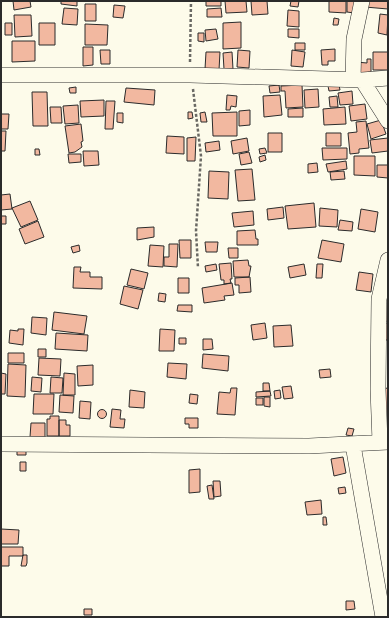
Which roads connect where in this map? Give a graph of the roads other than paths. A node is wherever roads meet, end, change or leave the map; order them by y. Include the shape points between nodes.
1 (362, 1) edge
2 (1, 75) edge
3 (388, 78) edge
4 (358, 80) junction
5 (388, 121) edge
6 (388, 260) edge
7 (384, 442) edge
8 (1, 444) edge
9 (353, 445) junction
10 (383, 617) edge

1 - 4 street via 354,39
2 - 4 street via 190,75
3 - 4 street
4 - 5 street
6 - 7 street via 379,298 378,389
7 - 9 street
8 - 9 street
9 - 10 street

